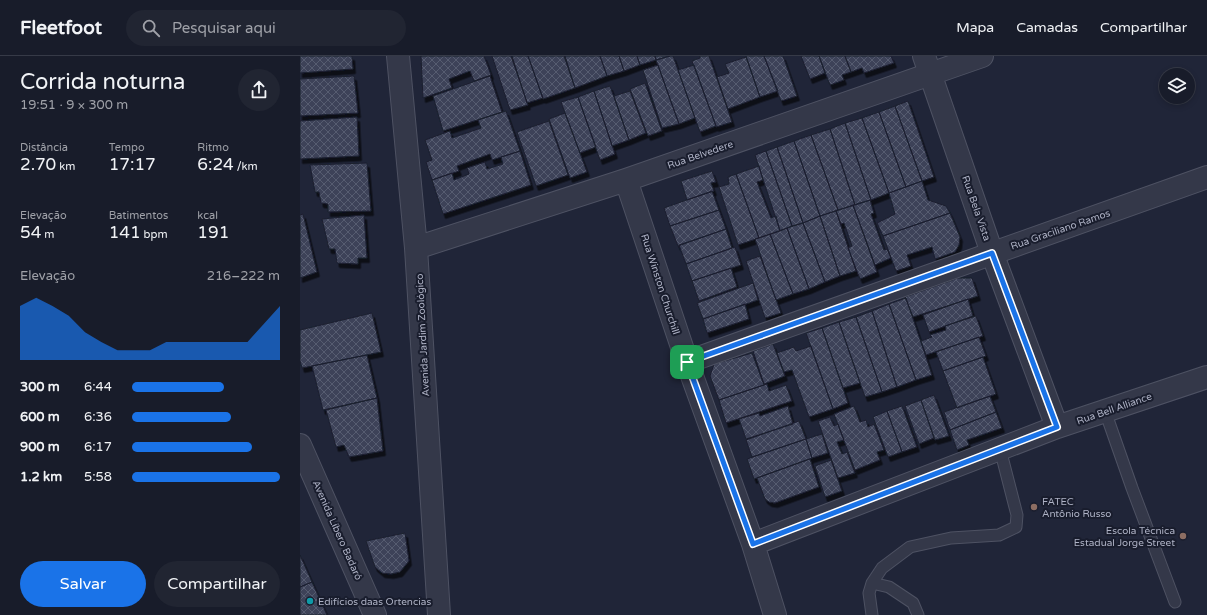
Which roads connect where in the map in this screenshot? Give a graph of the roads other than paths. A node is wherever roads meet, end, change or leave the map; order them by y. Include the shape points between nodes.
1 (982, 56) edge
2 (400, 57) edge
3 (927, 65) edge
4 (1207, 177) edge
5 (626, 180) junction
6 (416, 248) junction
7 (992, 253) junction
8 (687, 362) junction
9 (1207, 377) edge
10 (1104, 411) junction
11 (1057, 427) junction
12 (300, 445) edge
13 (1000, 449) junction
14 (753, 544) junction
15 (872, 583) junction
16 (1175, 602) dead end
17 (375, 615) edge
18 (439, 615) edge
19 (775, 615) edge
20 (872, 615) edge
21 (918, 615) edge

1 - 3 street, Rua Belvedere
2 - 6 street, Avenida Jardim Zoológico
3 - 5 street, Rua Belvedere
3 - 7 street, Rua Bela Vista
4 - 7 street, Rua Graciliano Ramos
5 - 6 street, Rua Belvedere
5 - 8 street, Rua Winston Churchill
6 - 18 street, Avenida Jardim Zoológico
7 - 8 street, Rua Graciliano Ramos
7 - 11 street, Rua Bela Vista
8 - 14 street, Rua Winston Churchill
9 - 10 street, Rua Bell Alliance
10 - 11 street, Rua Bell Alliance
10 - 16 lane
11 - 13 street, Rua Bell Alliance
12 - 17 street, Avenida Líbero Badaró
13 - 14 street, Rua Bell Alliance
13 - 15 lane via 1018,515 1016,526 999,535 951,538 910,547 882,568
14 - 19 street, Rua Winston Churchill
15 - 20 lane via 869,594
15 - 21 lane via 889,587 913,603

